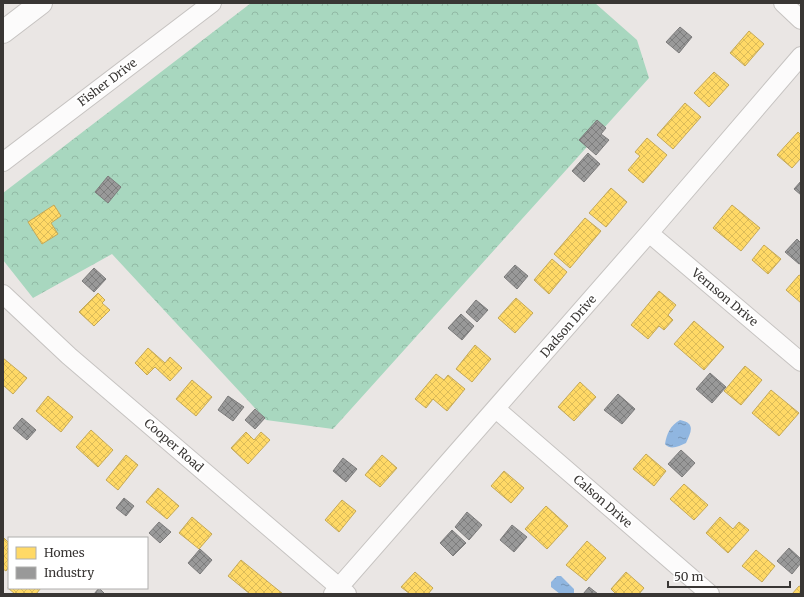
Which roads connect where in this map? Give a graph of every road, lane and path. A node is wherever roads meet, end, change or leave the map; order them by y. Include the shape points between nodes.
1 (41, 3) edge
2 (212, 3) edge
3 (782, 3) edge
4 (801, 20) edge
5 (3, 32) edge
6 (801, 56) edge
7 (3, 162) edge
8 (649, 233) junction
9 (3, 294) edge
10 (801, 362) edge
11 (496, 409) junction
12 (340, 592) edge
13 (710, 594) edge

1 - 5 highway
2 - 7 street, Fisher Drive
3 - 4 street
6 - 8 street, Dadson Drive
8 - 10 street, Vernson Drive
8 - 11 street, Dadson Drive
9 - 12 street, Cooper Road via 69,356
11 - 12 street, Dadson Drive
11 - 13 street, Calson Drive

